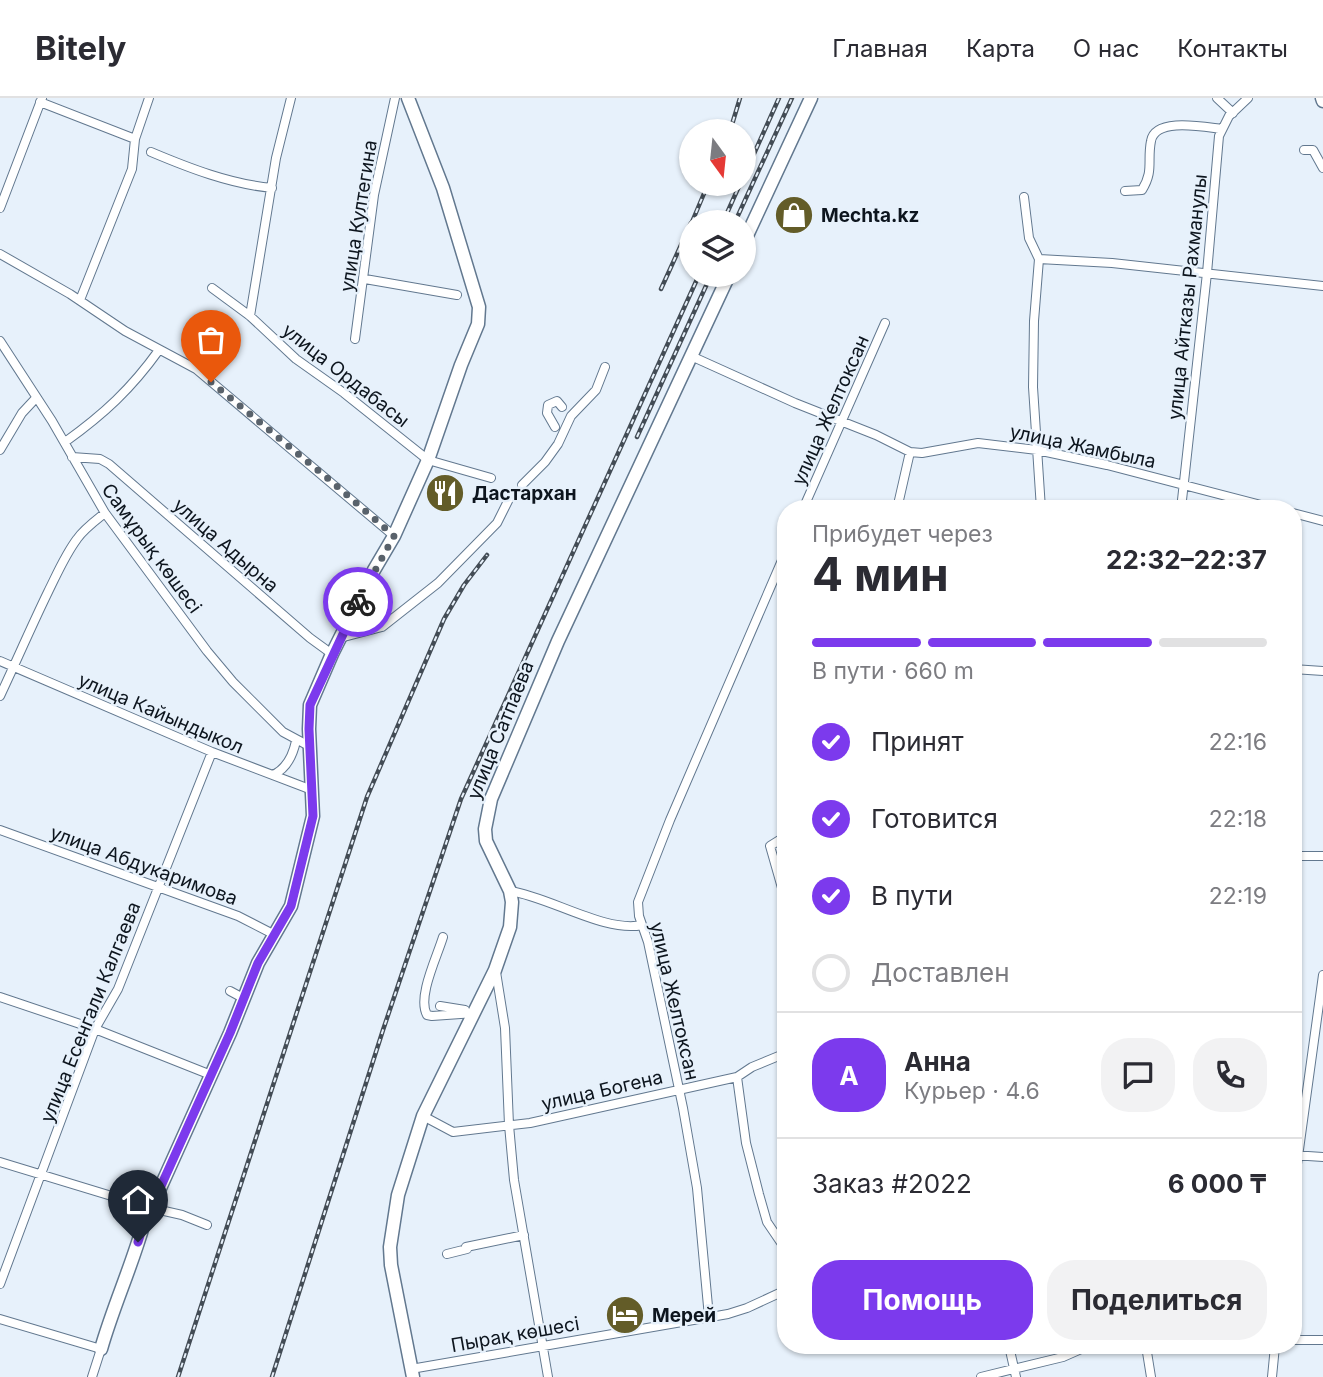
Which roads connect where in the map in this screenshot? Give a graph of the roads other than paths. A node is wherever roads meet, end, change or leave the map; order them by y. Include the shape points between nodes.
1 (149, 98) edge
2 (291, 98) edge
3 (395, 98) edge
4 (408, 98) edge
5 (811, 98) edge
6 (1217, 98) edge
7 (1248, 98) edge
8 (41, 100) edge
9 (1233, 113) junction
10 (1222, 129) junction
11 (135, 139) junction
12 (1304, 150) dead end
13 (151, 152) dead end
14 (1323, 168) edge
15 (272, 188) junction
16 (1125, 191) dead end
17 (1024, 197) dead end
18 (0, 208) edge
19 (756, 216) edge
20 (0, 254) edge
21 (1039, 259) junction
22 (1207, 273) junction
23 (365, 279) junction
24 (1323, 286) edge
25 (723, 287) edge
26 (212, 288) dead end
27 (457, 295) dead end
28 (80, 300) junction
29 (250, 316) junction
30 (886, 323) dead end
31 (355, 339) dead end
32 (0, 341) edge
33 (159, 350) junction
34 (691, 356) junction
35 (605, 367) dead end
36 (36, 398) junction
37 (562, 407) dead end
38 (841, 421) junction
39 (555, 427) dead end
40 (65, 442) junction
41 (0, 450) edge
42 (1037, 450) junction
43 (910, 452) junction
44 (72, 457) junction
45 (428, 460) junction
46 (491, 478) dead end
47 (1183, 484) junction
48 (522, 485) dead end
49 (512, 493) dead end
50 (807, 500) edge
51 (899, 500) edge
52 (1040, 500) edge
53 (1182, 500) edge
54 (1241, 500) edge
55 (105, 513) junction
56 (1302, 515) edge
57 (1323, 521) edge
58 (394, 536) junction
59 (777, 572) edge
60 (340, 638) junction
61 (332, 654) junction
62 (0, 661) edge
63 (14, 668) junction
64 (1302, 670) edge
65 (1323, 671) edge
66 (0, 696) edge
67 (296, 741) junction
68 (309, 747) junction
69 (212, 752) junction
70 (273, 775) junction
71 (312, 790) junction
72 (0, 830) edge
73 (777, 842) edge
74 (1302, 856) edge
75 (1323, 856) edge
76 (777, 870) edge
77 (158, 887) junction
78 (510, 891) junction
79 (642, 925) junction
80 (275, 935) junction
81 (443, 937) dead end
82 (495, 970) junction
83 (1323, 975) edge
84 (230, 991) dead end
85 (0, 997) edge
86 (243, 998) junction
87 (423, 1002) junction
88 (441, 1010) junction
89 (475, 1013) junction
90 (96, 1029) junction
91 (777, 1057) edge
92 (211, 1075) junction
93 (737, 1077) junction
94 (678, 1089) junction
95 (423, 1116) junction
96 (1302, 1116) edge
97 (509, 1125) junction
98 (1302, 1156) edge
99 (1323, 1157) edge
100 (0, 1162) edge
101 (41, 1175) junction
102 (151, 1208) junction
103 (206, 1225) dead end
104 (524, 1235) junction
105 (777, 1237) edge
106 (446, 1254) dead end
107 (0, 1284) edge
108 (777, 1294) edge
109 (709, 1317) junction
110 (0, 1319) edge
111 (1302, 1340) edge
112 (1323, 1340) edge
113 (542, 1346) junction
114 (101, 1349) junction
115 (1011, 1354) edge
116 (1070, 1354) edge
117 (1147, 1354) edge
118 (1274, 1354) edge
119 (412, 1373) edge
120 (1015, 1373) edge
121 (92, 1377) edge
122 (548, 1377) edge
123 (981, 1377) edge
124 (1151, 1377) edge
125 (1272, 1377) edge

1 - 11 street
2 - 15 street
3 - 23 street, улица Култегина via 374,195
4 - 45 street via 443,188 479,307 478,324
5 - 19 street
6 - 9 street
7 - 9 street, улица Айтказы Рахманулы
8 - 11 street
8 - 18 street
9 - 10 street, улица Айтказы Рахманулы
10 - 16 street via 1161,128 1150,142 1151,173 1145,186
10 - 22 street, улица Айтказы Рахманулы
11 - 28 street via 132,169
12 - 14 street via 1313,150
13 - 15 street via 250,186
15 - 29 street
17 - 21 street via 1028,238
20 - 28 street
21 - 22 street
21 - 42 street via 1034,321
22 - 24 street
22 - 47 street, улица Айтказы Рахманулы
23 - 27 street
23 - 31 street, улица Култегина
25 - 34 street, улица Сатпаева
26 - 29 street, улица Ордабасы
28 - 33 street
29 - 45 street, улица Ордабасы via 296,359
30 - 38 street, улица Желтоксан
32 - 36 street, Самұрық көшесі
33 - 40 street via 120,399
33 - 58 street via 196,369
34 - 38 street, улица Жамбыла
34 - 78 street, улица Сатпаева via 563,629 491,799 486,841
35 - 48 street via 596,390 570,416 558,444
36 - 40 street, Самұрық көшесі
36 - 41 street
37 - 39 street via 557,401 548,405
38 - 43 street, улица Жамбыла
38 - 50 street, улица Желтоксан
40 - 44 street, Самұрық көшесі
42 - 43 street, улица Жамбыла via 978,443
42 - 47 street, улица Жамбыла
42 - 52 street
43 - 51 street
44 - 55 street, Самұрық көшесі
44 - 61 street, улица Адырна via 100,459
45 - 46 street
45 - 58 street
47 - 53 street, улица Айтказы Рахманулы
47 - 54 street, улица Жамбыла
49 - 60 street via 497,523 438,583 382,627
55 - 63 street via 67,554
55 - 67 street, Самұрық көшесі via 207,651
56 - 57 street
58 - 60 street
59 - 79 street, улица Желтоксан via 638,902
60 - 61 street
61 - 68 street via 310,705
62 - 63 street, улица Кайындыкол
63 - 66 street
63 - 69 street, улица Кайындыкол
64 - 65 street
67 - 68 street, Самұрық көшесі
67 - 70 street via 289,761
68 - 71 street
69 - 70 street, улица Кайындыкол
69 - 77 street, улица Есенгали Калгаева
70 - 71 street, улица Кайындыкол
71 - 80 street via 313,816 291,906
72 - 77 street, улица Абдукаримова
73 - 76 street via 770,846
74 - 75 street
77 - 80 street, улица Абдукаримова via 238,916
77 - 90 street, улица Есенгали Калгаева via 118,989
78 - 79 street via 618,926
78 - 82 street, улица Сатпаева via 510,927
79 - 94 street, улица Желтоксан
80 - 86 street
81 - 87 street
82 - 89 street, улица Сатпаева
82 - 97 street via 505,1028
83 - 96 street
84 - 86 street
85 - 90 street
86 - 92 street
87 - 88 street
87 - 88 street via 427,1015
88 - 89 street
89 - 95 street, улица Сатпаева
90 - 92 street
90 - 101 street, улица Есенгали Калгаева
91 - 93 street, улица Богена
92 - 102 street
93 - 94 street, улица Богена
93 - 105 street via 746,1143 767,1222
94 - 97 street, улица Богена
94 - 109 street, улица Желтоксан via 697,1188
95 - 97 street, улица Богена via 453,1132
95 - 119 street, улица Сатпаева via 398,1195 390,1247
97 - 104 street
98 - 99 street
100 - 101 street
101 - 102 street
101 - 107 street, улица Есенгали Калгаева
102 - 103 street
102 - 114 street
104 - 106 street
104 - 113 street
108 - 109 street, Пырақ көшесі via 747,1308
109 - 113 street, Пырақ көшесі
110 - 114 street
111 - 112 street
113 - 119 street, Пырақ көшесі
113 - 122 street
114 - 121 street
115 - 120 street
116 - 120 street
117 - 124 street
118 - 125 street
120 - 123 street

